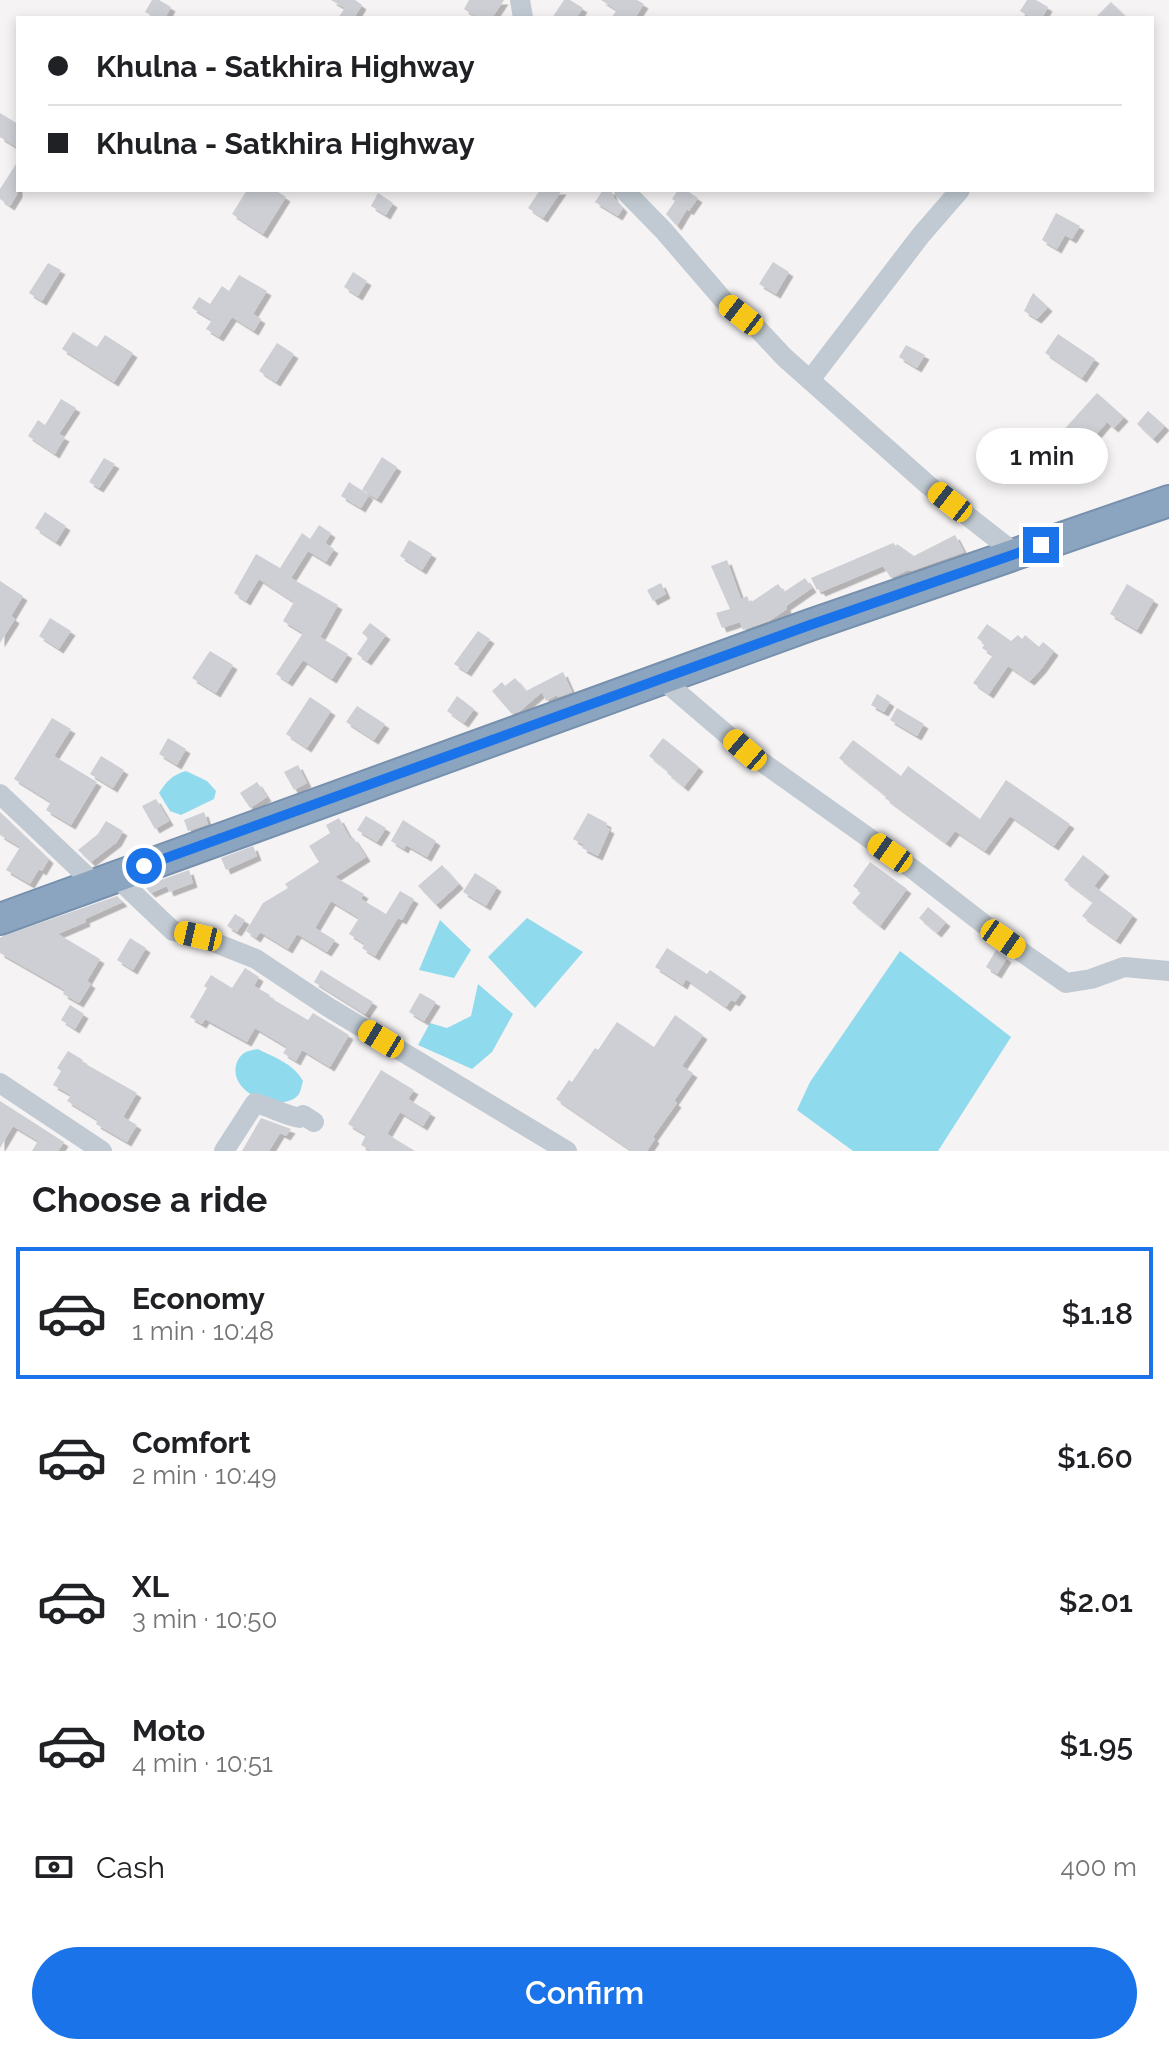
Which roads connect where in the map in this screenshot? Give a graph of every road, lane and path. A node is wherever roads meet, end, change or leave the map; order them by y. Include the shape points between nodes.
1 (626, 192) edge
2 (958, 192) edge
3 (810, 380) junction
4 (1169, 501) edge
5 (1016, 554) junction
6 (662, 679) junction
7 (0, 794) edge
8 (105, 880) junction
9 (0, 919) edge
10 (1169, 971) edge
11 (0, 1083) edge
12 (314, 1122) dead end
13 (102, 1151) edge
14 (224, 1151) edge
15 (567, 1151) edge

1 - 3 street via 726,303
2 - 3 street
3 - 5 street via 928,485
4 - 5 highway
5 - 6 highway
6 - 8 highway
6 - 10 street via 745,750 1066,983 1124,967
7 - 8 street
8 - 9 highway
8 - 15 street via 173,931 256,959
11 - 13 street
12 - 14 street via 255,1103

